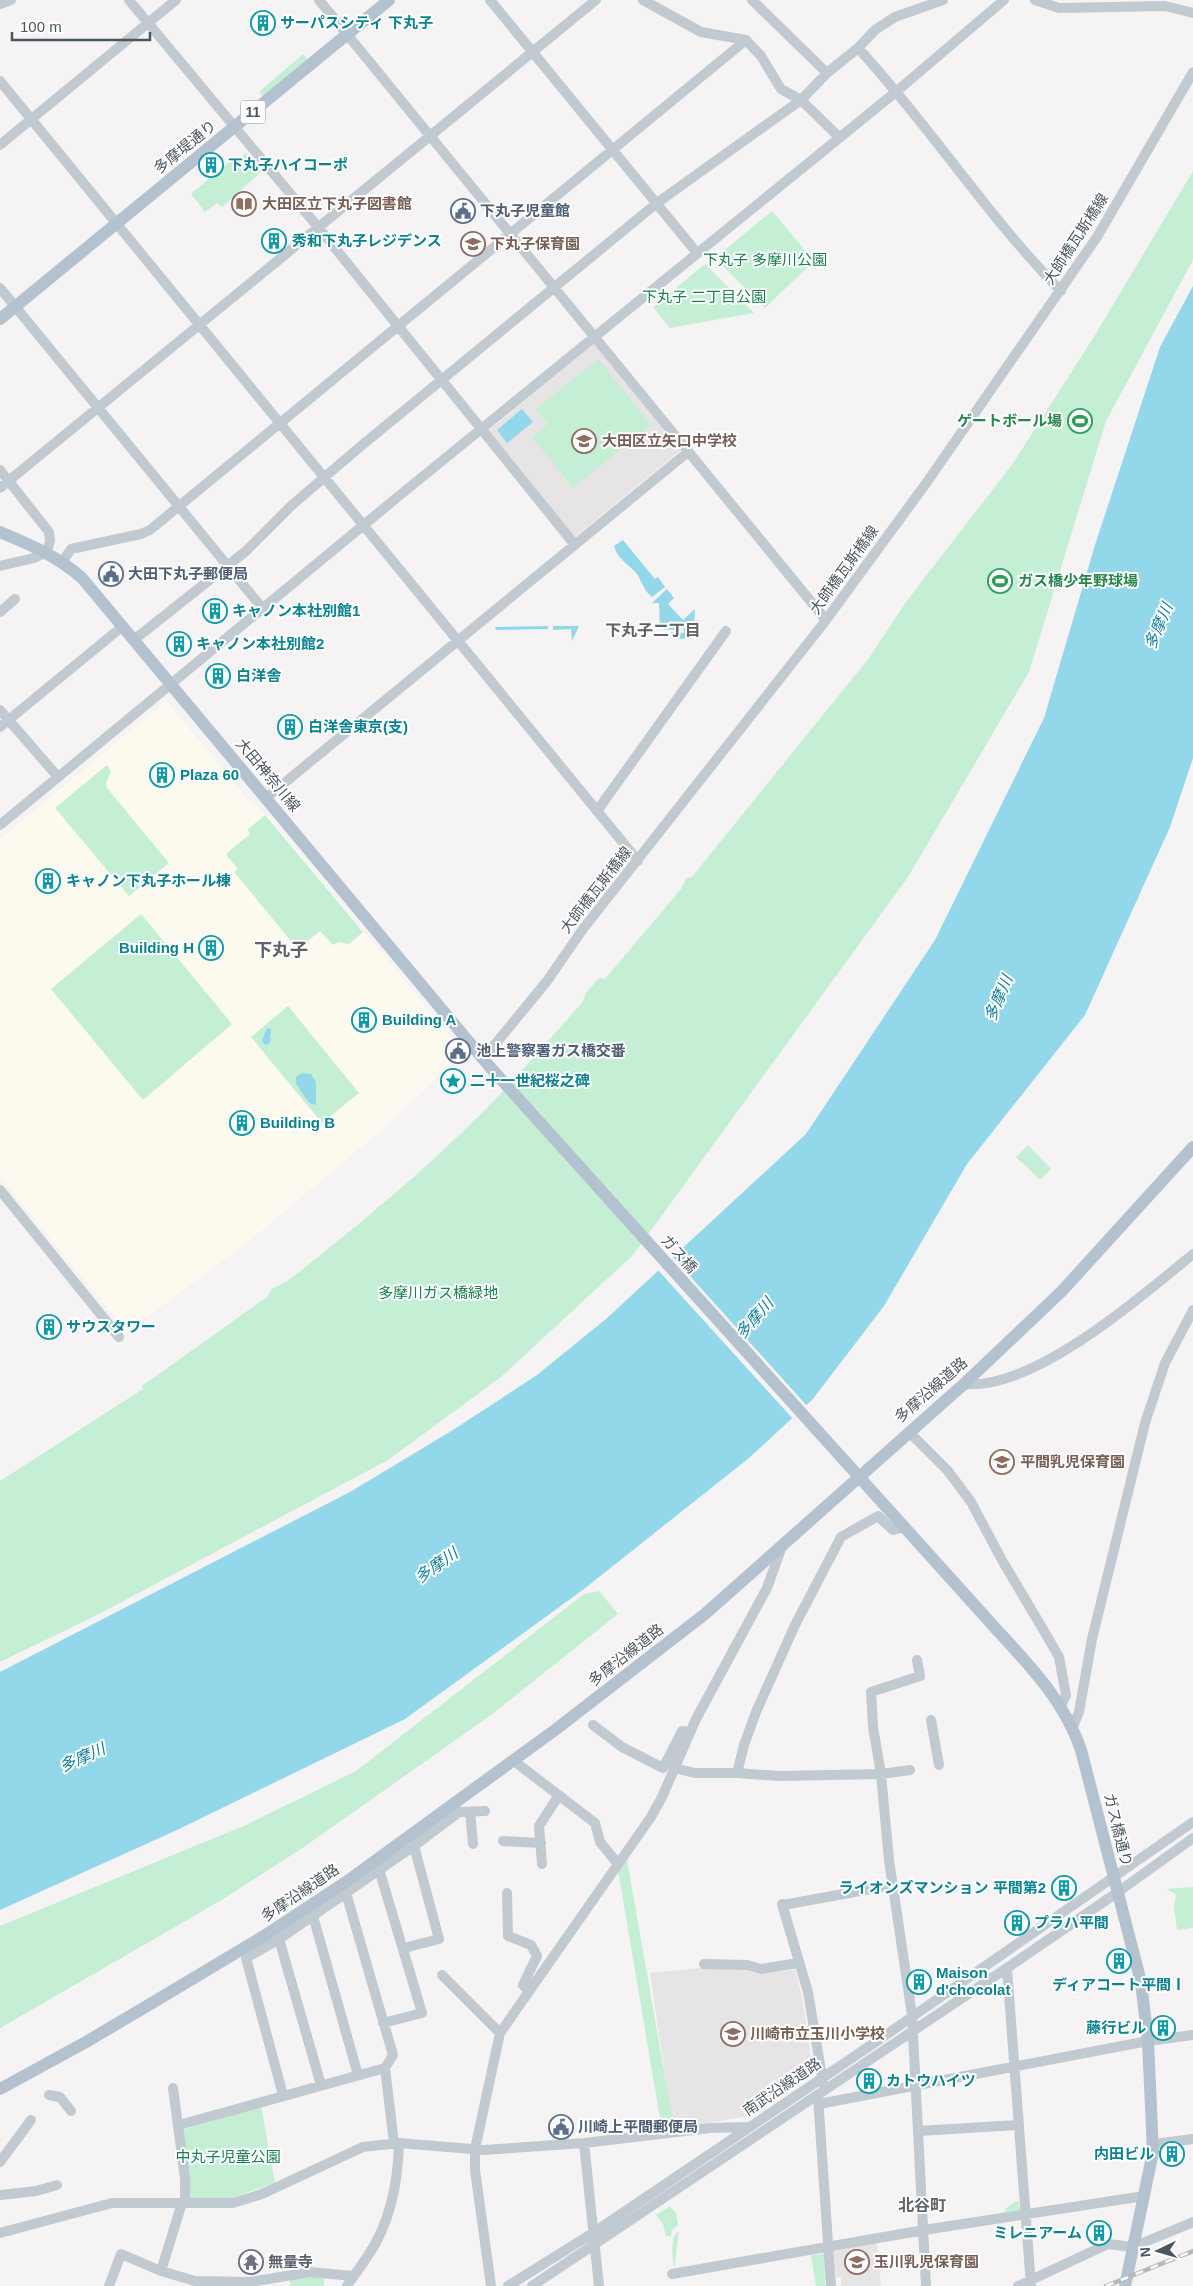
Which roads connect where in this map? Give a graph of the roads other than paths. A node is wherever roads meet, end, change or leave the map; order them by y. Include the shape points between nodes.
1 (11, 0) edge
2 (129, 0) edge
3 (176, 0) edge
4 (319, 0) edge
5 (389, 0) edge
6 (490, 0) edge
7 (596, 0) edge
8 (643, 0) edge
9 (752, 0) edge
10 (943, 0) edge
11 (1004, 0) edge
12 (1034, 0) edge
13 (1113, 3) edge
14 (0, 4) edge
15 (1193, 13) edge
16 (149, 23) junction
17 (347, 35) junction
18 (746, 40) junction
19 (858, 48) junction
20 (532, 52) junction
21 (1193, 72) edge
22 (827, 73) junction
23 (0, 81) edge
24 (898, 91) junction
25 (801, 100) junction
26 (31, 120) junction
27 (234, 128) junction
28 (430, 135) junction
29 (839, 136) junction
30 (0, 145) edge
31 (614, 149) junction
32 (657, 202) junction
33 (117, 224) junction
34 (318, 227) junction
35 (510, 234) junction
36 (697, 253) junction
37 (0, 288) edge
38 (554, 289) junction
39 (1061, 291) junction
40 (15, 306) junction
41 (0, 319) edge
42 (199, 326) junction
43 (397, 326) junction
44 (594, 337) junction
45 (441, 380) junction
46 (98, 408) junction
47 (279, 424) junction
48 (481, 430) junction
49 (688, 452) junction
50 (0, 470) edge
51 (324, 478) junction
52 (9, 481) junction
53 (0, 488) edge
54 (178, 507) junction
55 (363, 527) junction
56 (0, 532) edge
57 (575, 545) junction
58 (47, 552) junction
59 (63, 561) junction
60 (227, 565) junction
61 (0, 566) edge
62 (15, 599) dead end
63 (263, 610) junction
64 (0, 612) edge
65 (826, 620) junction
66 (123, 626) junction
67 (726, 631) dead end
68 (134, 639) junction
69 (456, 642) junction
70 (171, 684) junction
71 (0, 710) edge
72 (9, 719) junction
73 (0, 727) edge
74 (58, 777) junction
75 (266, 798) junction
76 (596, 811) junction
77 (0, 825) edge
78 (638, 861) junction
79 (486, 1063) junction
80 (1193, 1147) edge
81 (0, 1190) edge
82 (1193, 1254) edge
83 (1193, 1310) edge
84 (119, 1337) dead end
85 (964, 1384) junction
86 (908, 1432) junction
87 (845, 1462) joint
88 (859, 1477) junction
89 (905, 1527) junction
90 (781, 1548) junction
91 (917, 1660) dead end
92 (1061, 1706) junction
93 (931, 1720) dead end
94 (593, 1726) dead end
95 (1073, 1727) junction
96 (689, 1732) junction
97 (514, 1761) junction
98 (939, 1765) dead end
99 (674, 1768) junction
100 (910, 1770) dead end
101 (737, 1773) junction
102 (881, 1774) junction
103 (559, 1795) junction
104 (456, 1808) junction
105 (485, 1811) dead end
106 (470, 1812) junction
107 (1193, 1822) edge
108 (1193, 1838) edge
109 (503, 1841) dead end
110 (541, 1843) junction
111 (473, 1844) dead end
112 (414, 1846) junction
113 (542, 1864) dead end
114 (618, 1864) junction
115 (378, 1866) junction
116 (1114, 1878) junction
117 (893, 1886) junction
118 (1118, 1892) junction
119 (346, 1893) junction
120 (507, 1893) dead end
121 (313, 1916) junction
122 (279, 1939) junction
123 (404, 1948) junction
124 (798, 1963) junction
125 (704, 1964) dead end
126 (1007, 1968) junction
127 (442, 1975) dead end
128 (528, 1990) junction
129 (912, 2015) junction
130 (383, 2023) junction
131 (912, 2030) junction
132 (500, 2033) junction
133 (1193, 2035) edge
134 (1148, 2041) junction
135 (1014, 2067) junction
136 (385, 2068) junction
137 (358, 2075) junction
138 (321, 2085) junction
139 (916, 2086) junction
140 (173, 2088) dead end
141 (0, 2089) edge
142 (821, 2091) junction
143 (283, 2094) junction
144 (48, 2095) dead end
145 (71, 2111) dead end
146 (31, 2120) dead end
147 (179, 2125) junction
148 (1019, 2125) junction
149 (750, 2127) junction
150 (918, 2131) junction
151 (1193, 2139) edge
152 (397, 2143) junction
153 (584, 2143) junction
154 (1154, 2144) junction
155 (474, 2149) junction
156 (0, 2162) edge
157 (57, 2185) dead end
158 (0, 2195) edge
159 (1144, 2196) junction
160 (183, 2203) junction
161 (1026, 2215) junction
162 (1193, 2222) edge
163 (924, 2230) junction
164 (593, 2233) junction
165 (0, 2234) edge
166 (594, 2246) junction
167 (829, 2247) junction
168 (1133, 2247) junction
169 (161, 2271) junction
170 (672, 2274) dead end
171 (353, 2276) junction
172 (1031, 2283) edge
173 (109, 2286) edge
174 (347, 2286) edge
175 (491, 2286) edge
176 (508, 2286) edge
177 (532, 2286) edge
178 (599, 2286) edge
179 (831, 2286) edge
180 (926, 2286) edge
181 (1018, 2286) edge
182 (1125, 2286) edge

1 - 14 street
2 - 16 street
3 - 16 street
4 - 17 street
5 - 17 main road, 多摩堤通り / 11
6 - 20 street
7 - 20 street
8 - 18 street via 701,32
9 - 22 street
10 - 19 street via 895,17
11 - 24 street
12 - 13 street via 1059,8
13 - 15 street via 1166,6
16 - 26 street
16 - 27 street
17 - 27 main road, 多摩堤通り / 11
17 - 28 street
18 - 25 street via 761,56 781,89
18 - 31 street
19 - 22 street
19 - 24 street
20 - 28 street
20 - 31 street
21 - 39 street, 大師橋瓦斯橋線 via 1097,237
22 - 25 street
23 - 26 street
24 - 29 street
24 - 39 street via 1026,255
25 - 29 street
25 - 32 street
26 - 30 street
26 - 33 street
27 - 33 main road, 多摩堤通り / 11
27 - 34 street
28 - 34 street
28 - 35 street
29 - 36 street
31 - 32 street
31 - 35 street
32 - 36 street
32 - 38 street
33 - 40 main road, 多摩堤通り / 11
33 - 42 street
34 - 42 street
34 - 43 street
35 - 38 street
35 - 43 street
36 - 44 street
37 - 40 street
38 - 44 street
38 - 45 street
39 - 65 street, 大師橋瓦斯橋線
40 - 41 main road, 多摩堤通り / 11
40 - 46 street
42 - 46 street
42 - 47 street
43 - 45 street
43 - 47 street
44 - 48 street
44 - 49 street
45 - 48 street
45 - 51 street
46 - 52 street
46 - 54 street
47 - 51 street
47 - 54 street
48 - 55 street
48 - 57 street
49 - 57 street
49 - 65 street
50 - 52 street
51 - 55 street
51 - 60 street
52 - 53 street
52 - 58 street via 50,532
54 - 59 street via 146,532 71,549
54 - 60 street
55 - 63 street
55 - 69 street
56 - 58 main road, 大田神奈川線
57 - 69 street
58 - 59 main road, 大田神奈川線
58 - 61 street
59 - 66 main road, 大田神奈川線
60 - 63 street
60 - 68 street
62 - 64 street
63 - 70 street
65 - 78 street, 大師橋瓦斯橋線
66 - 68 main road, 大田神奈川線
66 - 72 street
67 - 76 street
68 - 70 main road, 大田神奈川線
69 - 75 street
69 - 76 street
70 - 74 street
70 - 75 main road, 大田神奈川線
71 - 72 street
72 - 73 street
72 - 74 street
74 - 77 street
75 - 79 main road, 大田神奈川線
76 - 78 street
78 - 79 street, 大師橋瓦斯橋線 via 583,929
79 - 87 main road, ガス橋
80 - 85 main road, 多摩沿線道路 via 1062,1291
81 - 84 street
82 - 85 street via 1067,1349 997,1382
83 - 95 street via 1165,1363 1145,1423
85 - 86 main road, 多摩沿線道路
86 - 88 main road, 多摩沿線道路
86 - 92 street via 948,1472 971,1502 1002,1562 1044,1631 1058,1657 1066,1695
87 - 88 main road, ガス橋通り
88 - 89 main road, ガス橋通り
88 - 90 main road, 多摩沿線道路
89 - 92 main road, ガス橋通り via 1031,1667
89 - 101 street via 894,1530 878,1516 841,1536 795,1625 756,1712
90 - 96 street via 767,1588
90 - 97 main road, 多摩沿線道路 via 705,1614
91 - 102 street via 920,1676 871,1692
92 - 95 main road, ガス橋通り
93 - 98 street
94 - 96 street via 663,1768 682,1731
95 - 116 main road, ガス橋通り
96 - 99 street
97 - 103 street
97 - 104 main road, 多摩沿線道路
99 - 101 street via 695,1774
99 - 114 street via 651,1817
100 - 102 street
101 - 102 street via 779,1776
102 - 117 street
103 - 110 street via 539,1826
103 - 114 street via 596,1823 600,1842
104 - 106 street
104 - 112 street
104 - 115 main road, 多摩沿線道路
105 - 106 street
106 - 111 street
107 - 116 street, 南武沿線道路
108 - 118 street, 南武沿線道路
109 - 110 street
110 - 113 street
112 - 115 street
112 - 123 street via 439,1939
114 - 128 street
115 - 119 street
115 - 123 street
115 - 141 main road, 多摩沿線道路 via 86,2042
116 - 118 main road, ガス橋通り
116 - 129 street, 南武沿線道路
117 - 124 street via 782,1905
117 - 129 street
118 - 126 street, 南武沿線道路
118 - 134 main road, ガス橋通り via 1141,1982
119 - 121 street
119 - 130 street
120 - 128 street via 508,1936 531,1945 538,1956 522,1985
121 - 122 street
121 - 137 street
122 - 138 street
122 - 143 street via 246,1958
123 - 130 street via 422,2014
124 - 125 street via 761,1968
124 - 142 street via 808,1992
126 - 131 street, 南武沿線道路
126 - 135 street
127 - 132 street
128 - 132 street
129 - 131 street
129 - 142 street, 南武沿線道路
130 - 136 street via 393,2055
131 - 139 street
131 - 142 street, 南武沿線道路
132 - 155 street
133 - 134 street
134 - 135 street
134 - 154 main road, ガス橋通り
135 - 139 street
135 - 148 street
136 - 137 street
136 - 152 street
137 - 138 street
138 - 143 street
139 - 142 street
139 - 150 street
140 - 147 street
142 - 149 street, 南武沿線道路
142 - 166 street, 南武沿線道路
142 - 167 street
143 - 147 street
144 - 145 street via 60,2097
146 - 156 street
147 - 160 street via 185,2178
148 - 150 street
148 - 161 street
149 - 153 street via 710,2128
149 - 164 street, 南武沿線道路
150 - 163 street
151 - 154 street
152 - 155 street
152 - 160 street via 357,2149 243,2201
152 - 171 street via 393,2201 384,2228
153 - 155 street
153 - 164 street
154 - 159 main road, ガス橋通り
155 - 175 street
157 - 158 street
159 - 161 street
159 - 168 main road, ガス橋通り
160 - 165 street via 101,2205
160 - 169 street
161 - 163 street
161 - 172 street
162 - 168 street
163 - 167 street
163 - 180 street
164 - 166 street
164 - 176 street, 南武沿線道路
166 - 177 street, 南武沿線道路
166 - 178 street
167 - 170 street
167 - 179 street
168 - 172 street via 1108,2244
168 - 182 main road, ガス橋通り
169 - 171 street via 194,2281 232,2283 304,2273
169 - 173 street via 121,2254
171 - 174 street
172 - 181 street

